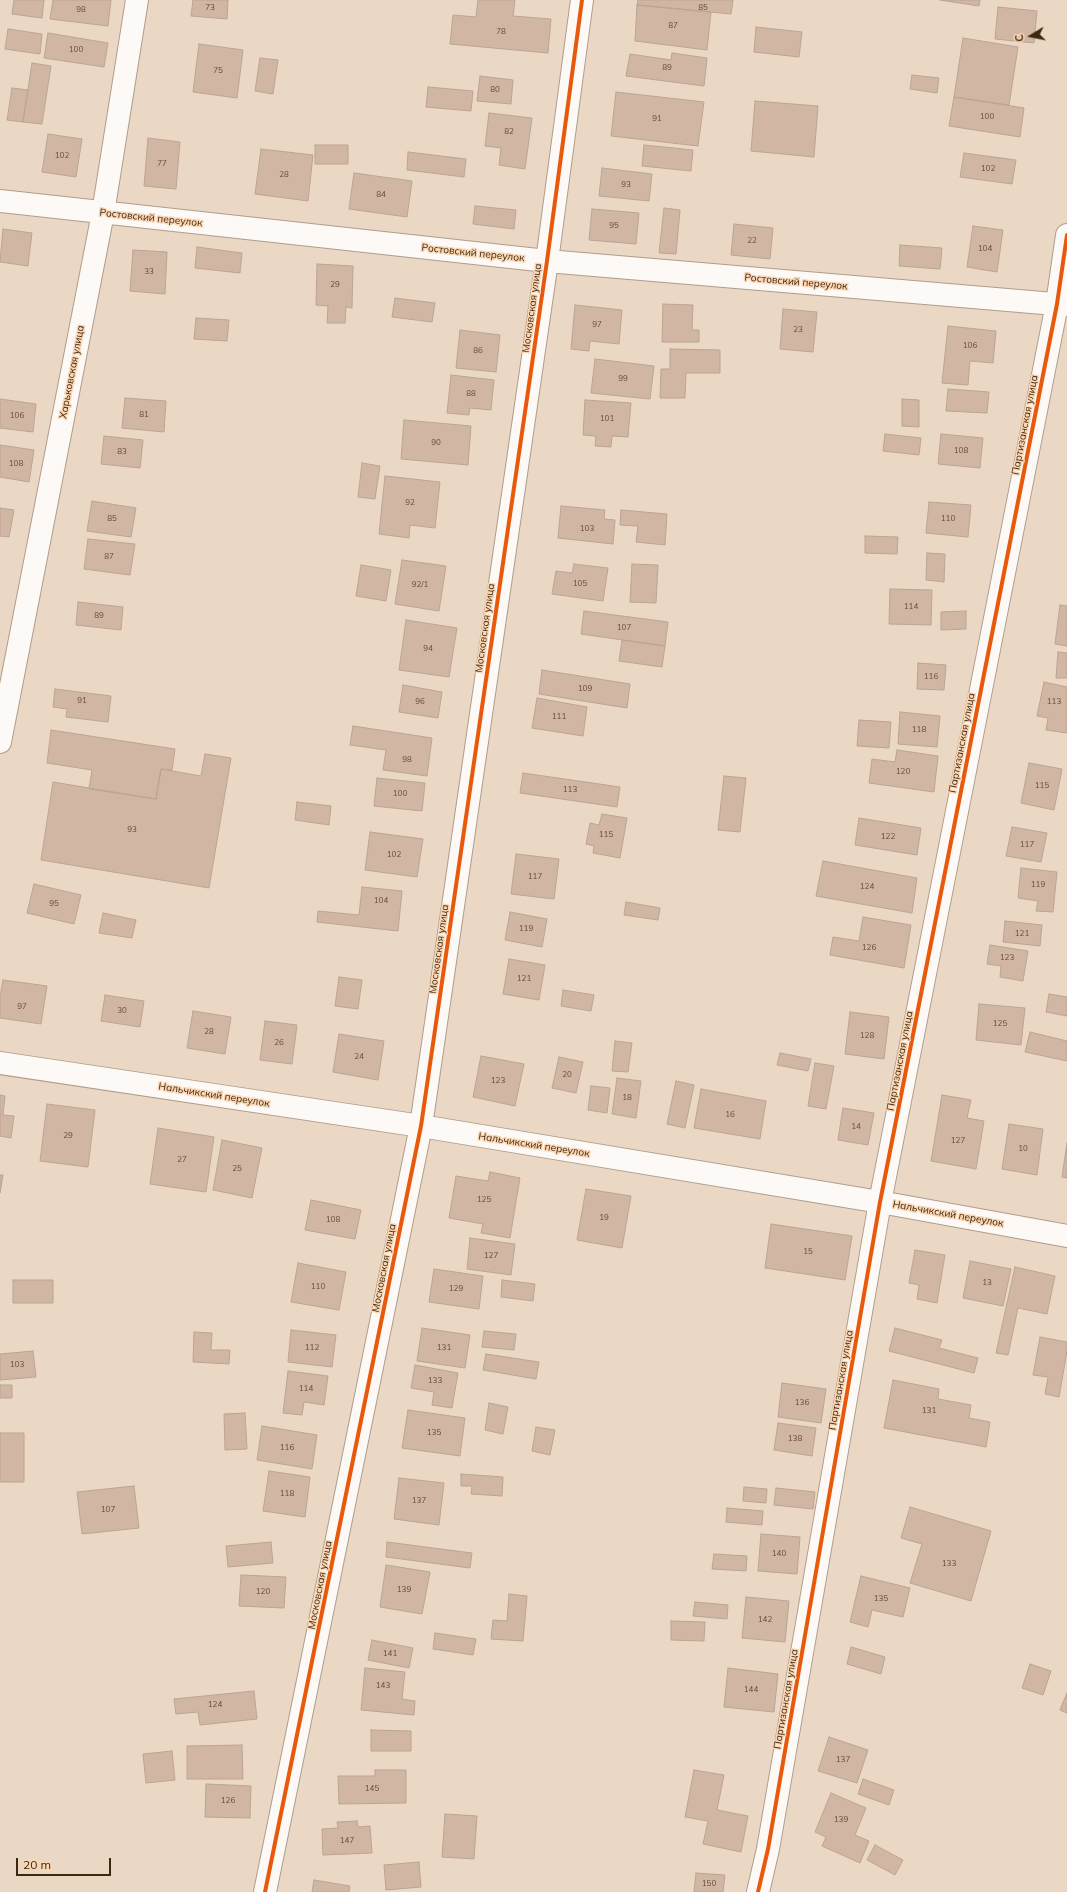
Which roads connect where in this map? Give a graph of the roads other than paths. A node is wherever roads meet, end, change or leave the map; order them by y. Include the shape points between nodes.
1 (137, 0) edge
2 (582, 0) edge
3 (0, 201) edge
4 (103, 213) junction
5 (1067, 235) edge
6 (547, 260) junction
7 (1062, 305) edge
8 (0, 742) edge
9 (0, 1063) edge
10 (421, 1126) junction
11 (880, 1202) junction
12 (1067, 1236) edge
13 (265, 1892) edge
14 (758, 1892) edge

1 - 4 street, Харьковская улица
2 - 6 street, Московская улица
3 - 4 street, Ростовский переулок
4 - 6 street, Ростовский переулок
4 - 8 street, Харьковская улица
5 - 7 street, Партизанская улица
6 - 7 street, Ростовский переулок
6 - 10 street, Московская улица
7 - 11 street, Партизанская улица
9 - 10 street, Нальчикский переулок
10 - 11 street, Нальчикский переулок
10 - 13 street, Московская улица
11 - 12 street, Нальчикский переулок
11 - 14 street, Партизанская улица via 768,1849

